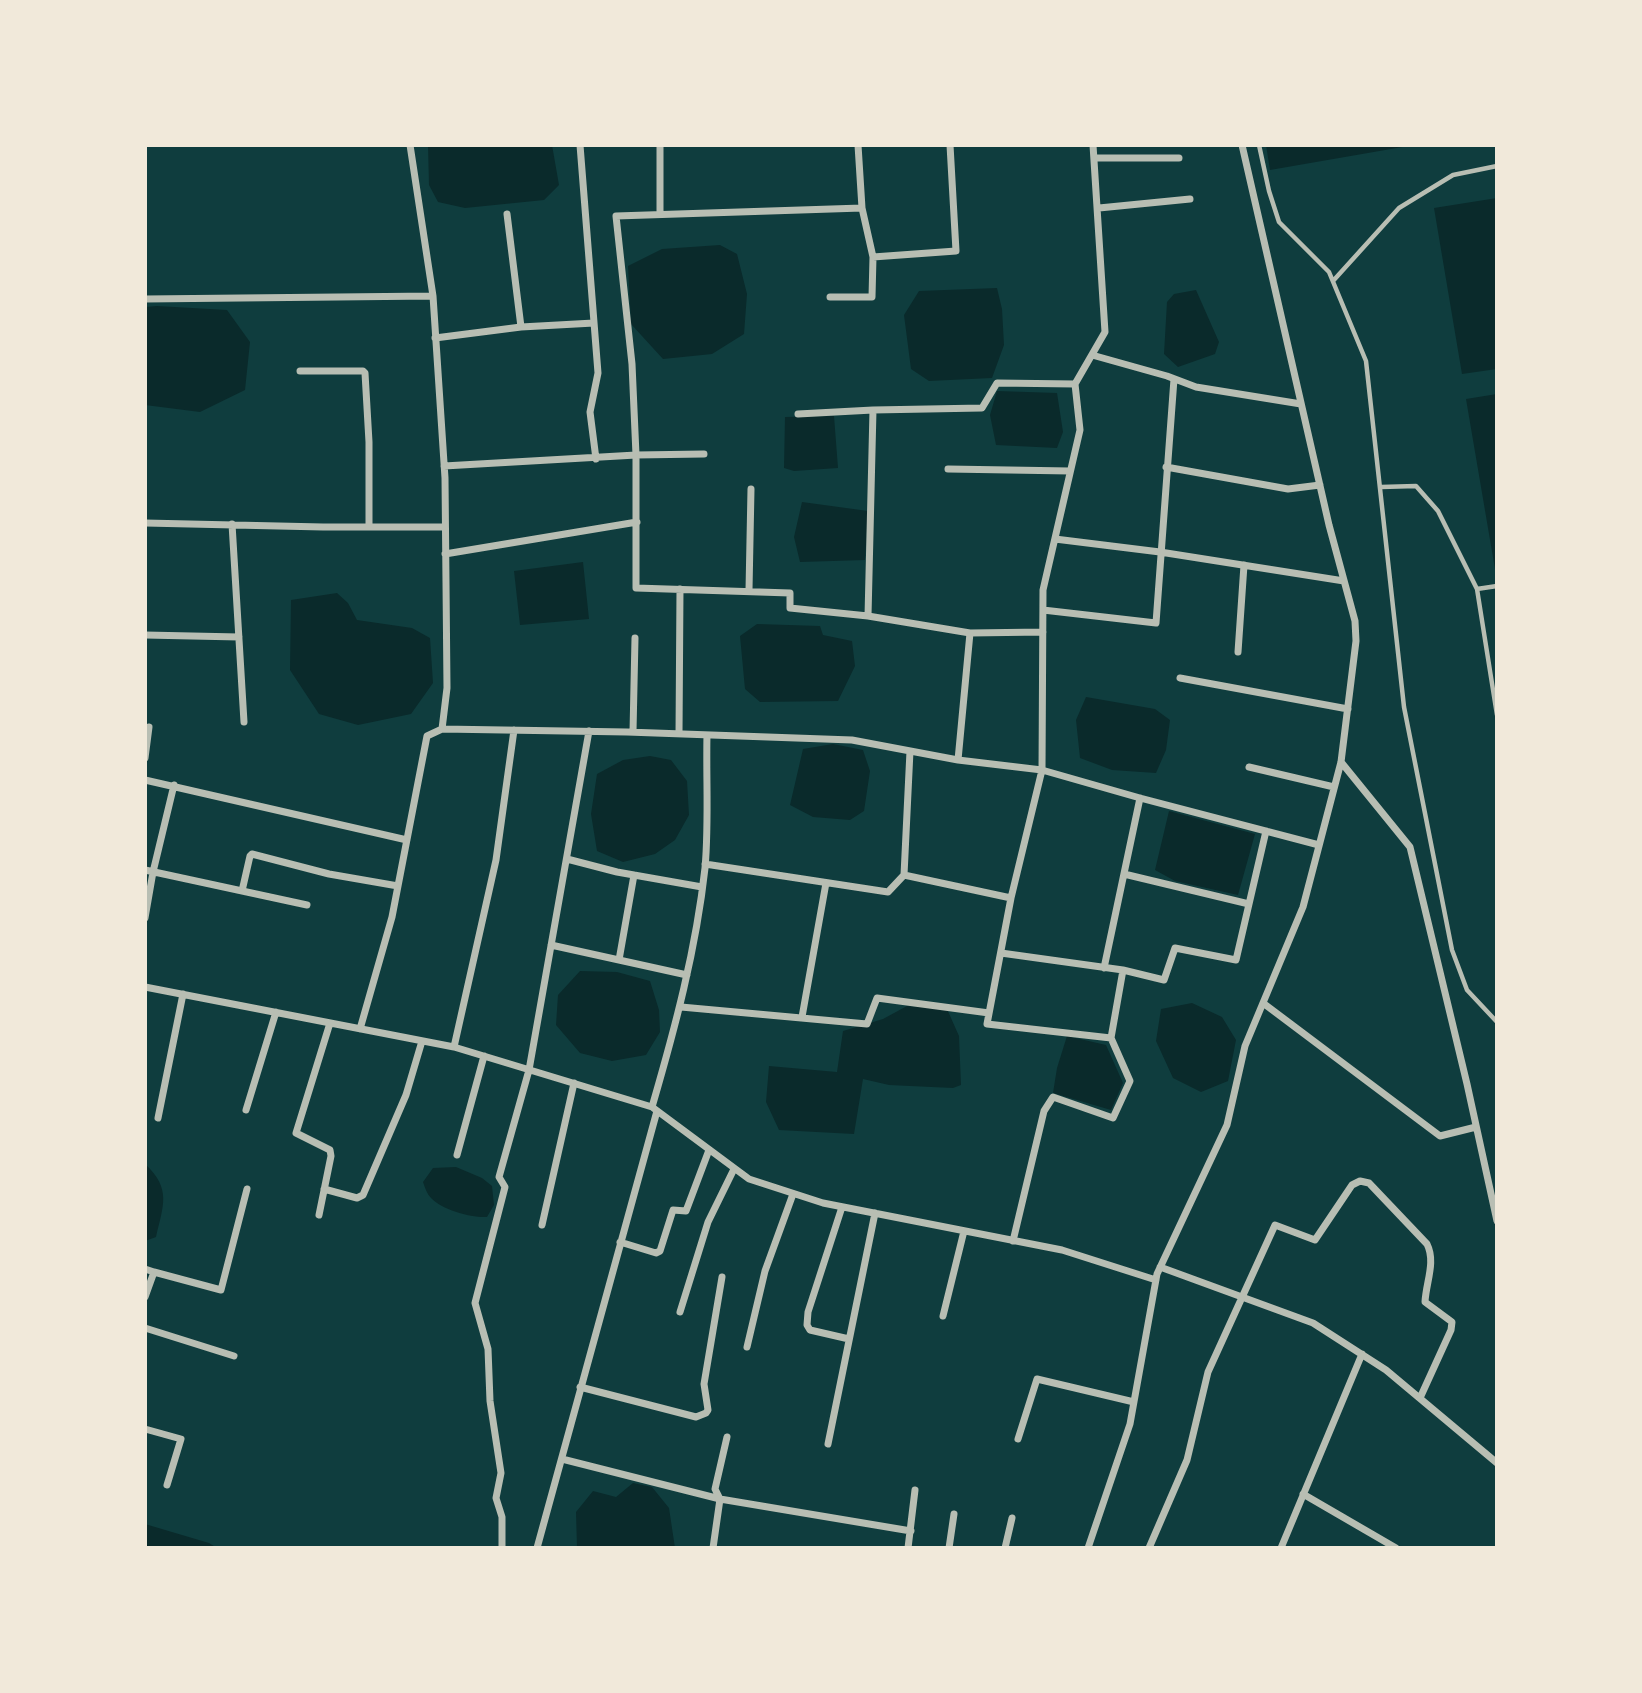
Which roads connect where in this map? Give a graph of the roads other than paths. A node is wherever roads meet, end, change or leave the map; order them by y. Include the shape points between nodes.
1 (410, 145) edge
2 (580, 145) edge
3 (660, 145) edge
4 (858, 145) edge
5 (950, 145) edge
6 (1093, 145) edge
7 (1241, 145) edge
8 (1259, 145) edge
9 (1094, 158) junction
10 (1179, 158) dead end
11 (1497, 166) edge
12 (1190, 199) dead end
13 (862, 208) junction
14 (1099, 208) junction
15 (507, 214) dead end
16 (660, 214) junction
17 (873, 257) junction
18 (1333, 281) junction
19 (433, 296) junction
20 (830, 297) dead end
21 (145, 299) edge
22 (594, 323) junction
23 (521, 327) junction
24 (435, 338) junction
25 (1092, 355) junction
26 (300, 371) dead end
27 (1174, 379) junction
28 (1076, 384) junction
29 (1301, 404) junction
30 (873, 410) junction
31 (798, 414) dead end
32 (704, 454) dead end
33 (636, 455) junction
34 (596, 459) junction
35 (444, 466) junction
36 (1166, 467) junction
37 (948, 469) dead end
38 (1070, 471) junction
39 (1320, 485) junction
40 (1381, 486) junction
41 (751, 489) dead end
42 (637, 522) junction
43 (145, 523) edge
44 (232, 524) junction
45 (369, 527) junction
46 (445, 527) junction
47 (1055, 539) junction
48 (1160, 552) junction
49 (445, 554) junction
50 (1244, 565) junction
51 (1344, 581) junction
52 (1497, 586) edge
53 (680, 589) junction
54 (1477, 589) junction
55 (749, 590) junction
56 (1043, 610) junction
57 (868, 616) junction
58 (1043, 632) junction
59 (970, 633) junction
60 (145, 635) edge
61 (239, 637) junction
62 (635, 638) dead end
63 (1238, 652) dead end
64 (1180, 678) dead end
65 (1348, 709) junction
66 (1497, 715) edge
67 (244, 722) dead end
68 (149, 727) dead end
69 (442, 729) junction
70 (514, 730) junction
71 (589, 731) junction
72 (633, 732) junction
73 (679, 734) junction
74 (707, 735) junction
75 (910, 751) junction
76 (145, 758) edge
77 (958, 760) junction
78 (1341, 762) junction
79 (1249, 766) dead end
80 (1042, 769) junction
81 (145, 780) edge
82 (174, 785) junction
83 (1334, 787) junction
84 (1140, 798) junction
85 (1265, 831) junction
86 (407, 840) junction
87 (1319, 845) junction
88 (567, 859) junction
89 (705, 864) junction
90 (149, 871) edge
91 (1124, 874) junction
92 (634, 875) junction
93 (904, 875) junction
94 (826, 883) junction
95 (398, 886) junction
96 (702, 887) junction
97 (242, 891) junction
98 (1011, 898) junction
99 (1248, 904) junction
100 (307, 905) dead end
101 (145, 918) edge
102 (551, 945) junction
103 (1001, 953) junction
104 (620, 960) junction
105 (1104, 968) junction
106 (1123, 970) junction
107 (687, 975) junction
108 (145, 987) edge
109 (183, 994) junction
110 (1263, 1003) junction
111 (681, 1007) junction
112 (276, 1012) junction
113 (989, 1013) junction
114 (802, 1017) junction
115 (1497, 1022) edge
116 (330, 1023) junction
117 (360, 1029) junction
118 (1111, 1038) junction
119 (422, 1041) junction
120 (454, 1047) junction
121 (484, 1056) junction
122 (529, 1070) junction
123 (574, 1083) junction
124 (654, 1109) junction
125 (246, 1110) dead end
126 (158, 1118) dead end
127 (1476, 1128) junction
128 (709, 1150) junction
129 (457, 1155) dead end
130 (734, 1169) junction
131 (247, 1189) dead end
132 (324, 1189) junction
133 (793, 1194) junction
134 (842, 1207) junction
135 (875, 1213) junction
136 (319, 1215) dead end
137 (1497, 1221) edge
138 (542, 1225) dead end
139 (964, 1231) junction
140 (1013, 1241) junction
141 (620, 1242) junction
142 (1160, 1267) junction
143 (145, 1269) edge
144 (154, 1272) junction
145 (722, 1278) dead end
146 (1156, 1280) junction
147 (145, 1297) edge
148 (1243, 1297) junction
149 (680, 1312) dead end
150 (943, 1316) dead end
151 (145, 1328) edge
152 (849, 1339) junction
153 (747, 1347) dead end
154 (1362, 1354) junction
155 (234, 1356) dead end
156 (580, 1387) junction
157 (1420, 1398) junction
158 (1134, 1402) junction
159 (145, 1429) edge
160 (727, 1437) dead end
161 (1017, 1438) dead end
162 (828, 1444) dead end
163 (562, 1459) junction
164 (1497, 1462) edge
165 (167, 1485) dead end
166 (915, 1490) dead end
167 (1303, 1494) junction
168 (720, 1499) junction
169 (954, 1514) dead end
170 (1012, 1518) dead end
171 (911, 1531) junction
172 (502, 1548) edge
173 (537, 1548) edge
174 (713, 1548) edge
175 (908, 1548) edge
176 (949, 1548) edge
177 (1005, 1548) edge
178 (1088, 1548) edge
179 (1149, 1548) edge
180 (1282, 1548) edge
181 (1396, 1548) edge

1 - 19 street
2 - 22 street
3 - 16 street
4 - 13 street
5 - 17 street via 956,251
6 - 9 street
7 - 29 street
8 - 18 lane via 1279,222
9 - 10 street
9 - 14 street
11 - 18 lane via 1453,175 1399,208
12 - 14 street
13 - 16 street
13 - 17 street
14 - 25 street via 1105,332
15 - 23 street
16 - 33 street via 615,216 632,364
17 - 20 street via 872,297
18 - 40 lane via 1366,361
19 - 21 street
19 - 24 street
22 - 23 street
22 - 34 street via 598,373 590,412
23 - 24 street
24 - 35 street
25 - 27 street
25 - 28 street
26 - 45 street via 365,373
27 - 29 street via 1196,387
27 - 36 street
28 - 30 street via 997,383 982,408
28 - 38 street via 1080,430
29 - 39 street
30 - 31 street
30 - 57 street
32 - 33 street
33 - 34 street
33 - 42 street
34 - 35 street
35 - 46 street
36 - 39 street via 1287,489
36 - 48 street
37 - 38 street
38 - 47 street
39 - 51 street
40 - 54 lane via 1416,486 1438,510
40 - 115 lane via 1405,707 1452,950 1467,990
41 - 55 street
42 - 49 street
42 - 53 street via 636,588
43 - 44 street
44 - 45 street
44 - 61 street
45 - 46 street
46 - 49 street
47 - 48 street
47 - 56 street
48 - 50 street
48 - 56 street via 1156,623
49 - 69 street via 447,688
50 - 51 street
50 - 63 street
51 - 65 street via 1356,641
52 - 54 lane
53 - 55 street
53 - 73 street
54 - 66 lane
55 - 57 street via 790,593 790,608
56 - 58 street
57 - 59 street
58 - 59 street
58 - 80 street
59 - 77 street
60 - 61 street
61 - 67 street
62 - 72 street
64 - 65 street
65 - 78 street
68 - 76 street
69 - 70 street
69 - 86 street via 427,736
70 - 71 street
70 - 120 street via 496,860
71 - 72 street
71 - 88 street
72 - 73 street
73 - 74 street
74 - 75 street via 852,740
74 - 89 street
75 - 77 street
75 - 93 street
77 - 80 street
78 - 83 street
78 - 127 street via 1410,847
79 - 83 street
80 - 84 street
80 - 98 street
81 - 82 street
82 - 86 street
82 - 90 street
83 - 87 street
84 - 85 street
84 - 91 street
85 - 87 street
85 - 99 street
86 - 95 street
87 - 110 street via 1303,907
88 - 92 street
88 - 102 street
89 - 94 street
89 - 96 street
90 - 97 street
90 - 101 street
91 - 99 street
91 - 105 street
92 - 96 street
92 - 104 street
93 - 94 street via 888,892
93 - 98 street
94 - 114 street
95 - 97 street via 329,874 257,854 250,856
95 - 117 street
96 - 107 street
97 - 100 street
98 - 103 street
99 - 106 street via 1236,960 1175,948 1164,980
102 - 104 street
102 - 122 street
103 - 105 street
103 - 113 street
104 - 107 street
105 - 106 street
106 - 118 street
107 - 111 street
108 - 109 street
109 - 112 street
109 - 126 street
110 - 127 street via 1440,1136
110 - 142 street via 1245,1046 1227,1125
111 - 114 street
111 - 124 street
112 - 116 street
112 - 125 street
113 - 114 street via 877,998 867,1024
113 - 118 street via 987,1024
116 - 117 street
116 - 132 street via 296,1133 330,1150
117 - 119 street
118 - 140 street via 1130,1081 1114,1118 1053,1097 1044,1111
119 - 120 street
119 - 132 street via 406,1095 363,1195 357,1198
120 - 121 street
121 - 122 street
121 - 129 street
122 - 123 street
122 - 172 street via 499,1177 505,1187 475,1303 488,1349 489,1401 501,1473 496,1498 502,1517
123 - 124 street
123 - 138 street
124 - 128 street
124 - 141 street
127 - 137 street
128 - 130 street
128 - 141 street via 686,1211 673,1210 660,1251
130 - 133 street
130 - 149 street via 708,1222
131 - 144 street via 221,1290
132 - 136 street
133 - 134 street
133 - 153 street via 765,1271
134 - 135 street
134 - 152 street via 807,1325
135 - 139 street
135 - 152 street
139 - 140 street
139 - 150 street
140 - 146 street via 1062,1250
141 - 156 street
142 - 146 street
142 - 148 street
143 - 144 street
144 - 147 street
145 - 156 street via 704,1384 706,1413 696,1416
146 - 158 street
148 - 154 street via 1313,1323
148 - 157 street via 1275,1225 1315,1240 1352,1185 1369,1183 1427,1244 1432,1261 1425,1302 1452,1322
148 - 179 street via 1208,1372 1187,1460
151 - 155 street
152 - 162 street
154 - 157 street
154 - 167 street
156 - 163 street
157 - 164 street
158 - 161 street via 1037,1379
158 - 178 street
159 - 165 street via 181,1439
160 - 168 street via 715,1489
163 - 168 street
163 - 173 street
166 - 171 street
167 - 180 street
167 - 181 street
168 - 171 street
168 - 174 street
169 - 176 street
170 - 177 street
171 - 175 street

